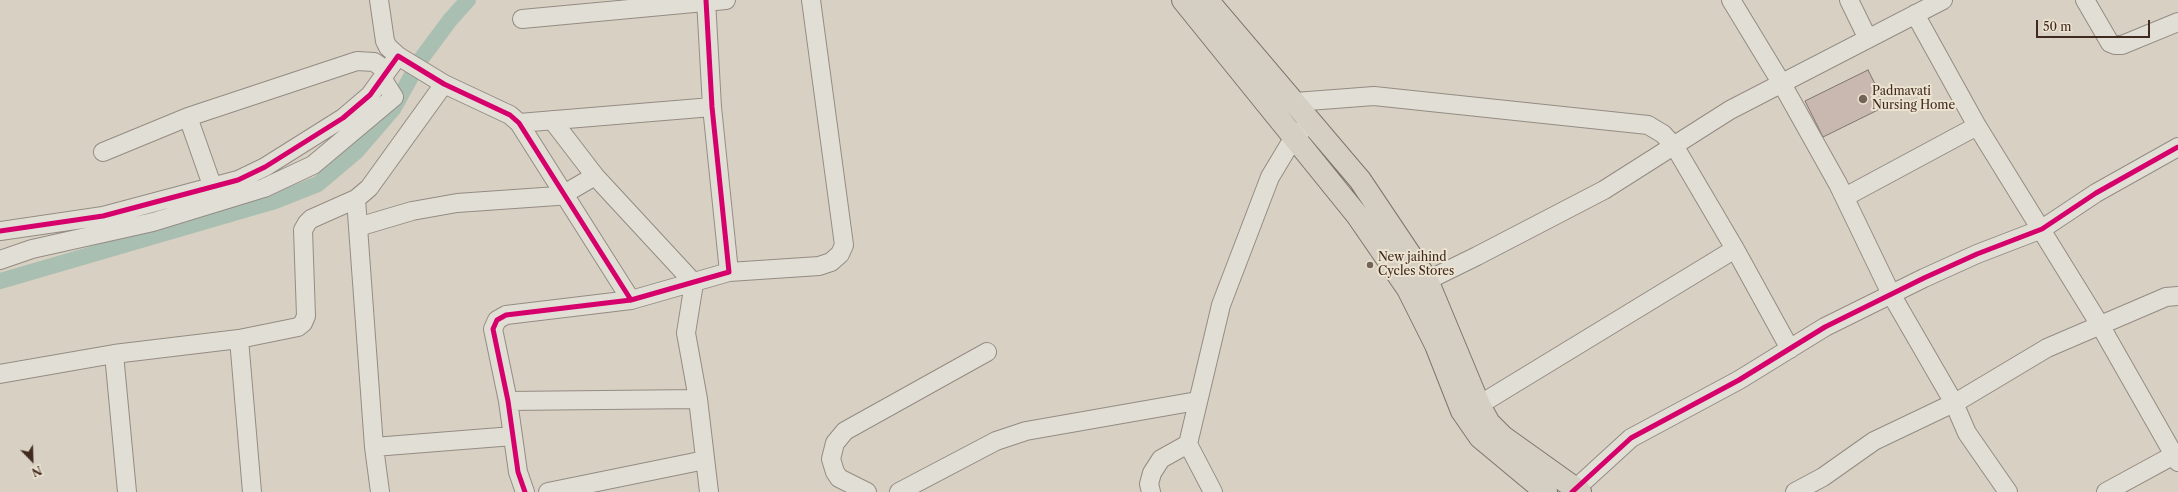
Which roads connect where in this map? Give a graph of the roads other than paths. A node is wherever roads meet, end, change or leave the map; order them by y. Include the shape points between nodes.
1 (379, 0) edge
2 (726, 0) edge
3 (811, 0) edge
4 (1183, 0) edge
5 (1207, 0) edge
6 (1731, 0) edge
7 (1849, 0) edge
8 (1943, 0) edge
9 (2085, 0) edge
10 (706, 1) edge
11 (1915, 14) junction
12 (522, 19) dead end
13 (2178, 22) edge
14 (1868, 39) junction
15 (401, 58) junction
16 (385, 74) junction
17 (444, 84) junction
18 (1782, 84) junction
19 (1293, 101) junction
20 (1266, 105) junction
21 (712, 107) junction
22 (188, 117) junction
23 (552, 120) junction
24 (1310, 122) junction
25 (519, 123) junction
26 (1977, 126) junction
27 (1294, 137) junction
28 (1675, 147) junction
29 (2178, 147) edge
30 (103, 152) dead end
31 (595, 176) junction
32 (213, 188) junction
33 (564, 194) junction
34 (1845, 197) junction
35 (356, 199) junction
36 (358, 227) junction
37 (2042, 229) junction
38 (0, 231) edge
39 (1735, 249) junction
40 (0, 260) edge
41 (730, 272) junction
42 (694, 283) junction
43 (1417, 285) junction
44 (1891, 294) junction
45 (2178, 296) edge
46 (631, 300) junction
47 (2100, 325) junction
48 (239, 339) junction
49 (1790, 349) junction
50 (987, 352) dead end
51 (114, 354) junction
52 (0, 374) edge
53 (698, 399) junction
54 (508, 401) junction
55 (1197, 401) junction
56 (1954, 403) junction
57 (1479, 405) junction
58 (513, 436) junction
59 (1188, 444) junction
60 (374, 447) junction
61 (2176, 459) edge
62 (705, 460) junction
63 (1576, 491) edge
64 (127, 492) edge
65 (252, 492) edge
66 (380, 492) edge
67 (525, 492) edge
68 (548, 492) edge
69 (709, 492) edge
70 (868, 492) edge
71 (899, 492) edge
72 (1151, 492) edge
73 (1213, 492) edge
74 (1546, 492) edge
75 (1795, 492) edge
76 (2008, 492) edge
77 (2106, 492) edge

1 - 15 street via 385,41
2 - 10 street
3 - 41 street via 844,245 840,254 831,262 819,266
4 - 20 main road
5 - 19 main road
6 - 18 street
7 - 14 street
8 - 11 street
9 - 13 street via 2110,43 2115,45 2122,45
10 - 12 street
10 - 21 street
11 - 14 street
11 - 26 street
14 - 18 street
15 - 16 street
15 - 17 street
16 - 22 street via 374,62 357,61
16 - 32 street via 370,95 343,118 265,167
16 - 40 street via 394,97 313,165 264,188 153,222 32,249
17 - 25 street via 510,115
17 - 35 street via 369,188
18 - 28 street via 1730,110
18 - 34 street
19 - 20 street
19 - 24 main road
19 - 28 street via 1374,96 1648,125 1663,134
20 - 27 main road
21 - 23 street
21 - 41 street
22 - 30 street
22 - 32 street
23 - 25 street
23 - 31 street
24 - 27 street
24 - 43 main road via 1360,180
25 - 33 street
26 - 34 street
26 - 37 street
27 - 43 main road
27 - 55 street via 1270,177 1245,239 1221,305
28 - 39 street
28 - 43 street via 1604,190
29 - 37 street via 2096,193
31 - 33 street
31 - 42 street
32 - 38 street via 103,216
33 - 36 street via 457,203 412,211
33 - 46 street
34 - 44 street
35 - 36 street
35 - 48 street via 311,219 303,230 306,316 303,323 298,327
36 - 60 street
37 - 44 street via 1977,254
37 - 47 street
39 - 49 street
39 - 57 street
41 - 42 street
42 - 46 street
42 - 53 street via 686,333
43 - 57 main road
43 - 74 main road via 1436,345 1462,411 1480,437
44 - 49 street via 1825,327
44 - 56 street
45 - 47 street via 2166,297
46 - 54 street via 506,314 497,320 493,329
47 - 56 street via 2047,348
47 - 61 street
48 - 51 street
48 - 65 street
49 - 63 street via 1739,380 1631,438
50 - 70 street via 845,431 836,443 831,459 835,472 839,478
51 - 52 street
51 - 64 street
53 - 54 street
53 - 62 street
54 - 58 street
55 - 59 street
55 - 71 street via 1026,431 996,441
56 - 75 street via 1874,441 1823,477
56 - 76 street via 1967,434
57 - 63 main road via 1489,422 1503,437
58 - 60 street
58 - 67 street via 518,472
59 - 72 street via 1161,459 1152,473
59 - 73 street
60 - 66 street
61 - 77 street
62 - 68 street
62 - 69 street

